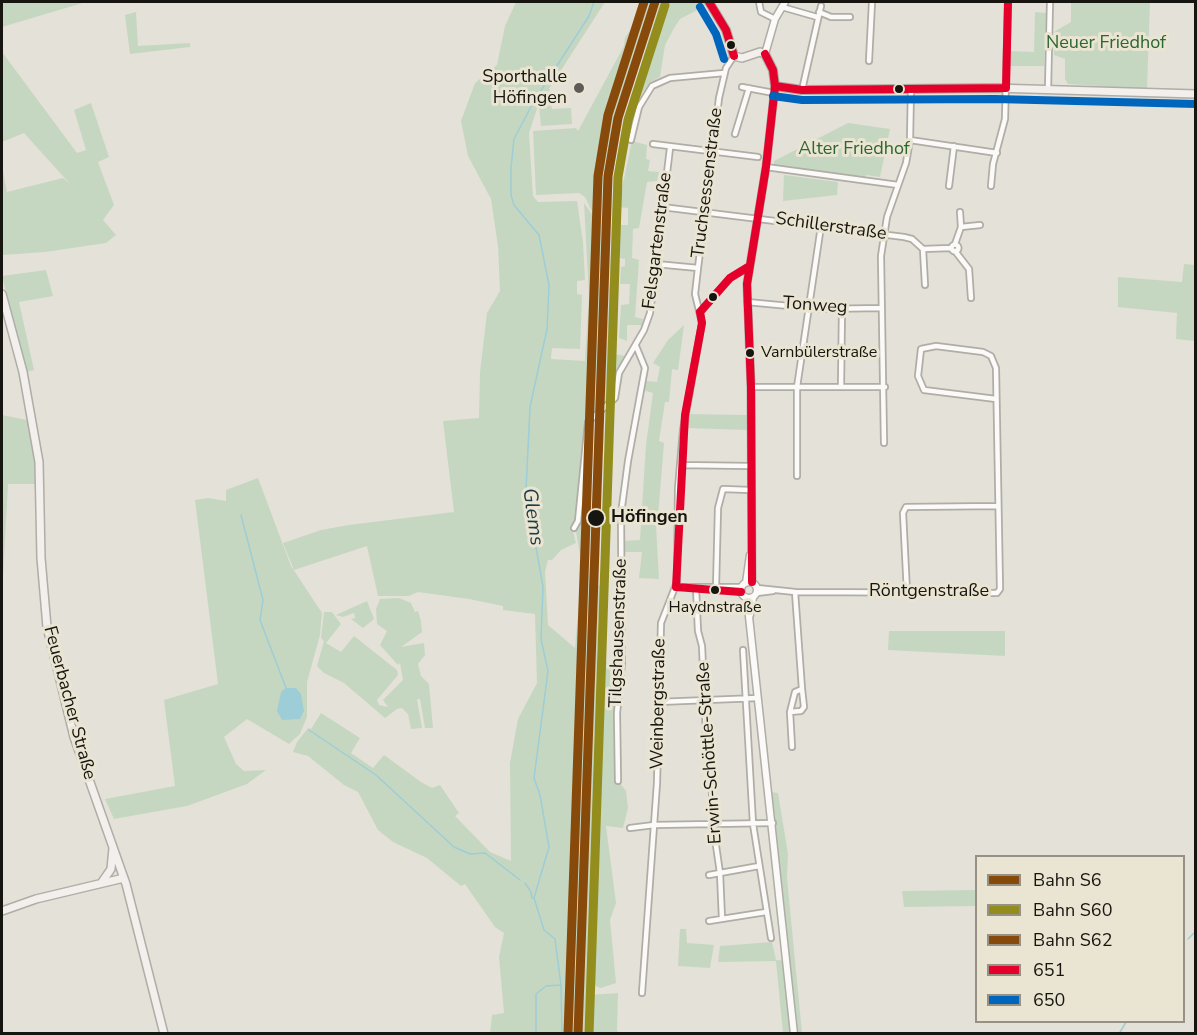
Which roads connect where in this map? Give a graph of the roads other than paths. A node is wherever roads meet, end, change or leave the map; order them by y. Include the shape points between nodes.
1 (709, 2) edge
2 (759, 2) edge
3 (872, 2) edge
4 (1008, 2) edge
5 (1050, 2) edge
6 (784, 4) edge
7 (819, 12) junction
8 (850, 17) dead end
9 (775, 19) junction
10 (765, 54) junction
11 (734, 56) junction
12 (869, 61) dead end
13 (724, 73) junction
14 (742, 87) dead end
15 (749, 88) junction
16 (911, 88) junction
17 (1006, 88) junction
18 (774, 89) junction
19 (802, 90) junction
20 (1048, 90) junction
21 (1196, 94) edge
22 (735, 134) dead end
23 (631, 140) dead end
24 (910, 140) junction
25 (653, 144) dead end
26 (954, 146) junction
27 (670, 148) junction
28 (713, 153) junction
29 (997, 153) junction
30 (758, 157) dead end
31 (766, 167) junction
32 (898, 185) junction
33 (949, 186) dead end
34 (991, 186) dead end
35 (662, 207) junction
36 (705, 211) junction
37 (960, 212) dead end
38 (758, 217) junction
39 (980, 225) dead end
40 (821, 226) junction
41 (961, 227) junction
42 (883, 234) junction
43 (953, 248) junction
44 (923, 249) junction
45 (656, 264) junction
46 (748, 267) junction
47 (698, 268) junction
48 (969, 269) junction
49 (977, 269) dead end
50 (925, 285) dead end
51 (2, 294) edge
52 (971, 298) dead end
53 (747, 302) junction
54 (807, 306) junction
55 (882, 308) junction
56 (842, 309) junction
57 (700, 312) junction
58 (636, 346) junction
59 (751, 387) junction
60 (797, 387) junction
61 (841, 387) junction
62 (885, 387) junction
63 (996, 399) junction
64 (884, 444) dead end
65 (680, 465) junction
66 (750, 466) junction
67 (797, 476) dead end
68 (750, 490) junction
69 (998, 506) junction
70 (574, 528) dead end
71 (676, 587) junction
72 (696, 588) junction
73 (716, 588) junction
74 (749, 590) junction
75 (795, 592) junction
76 (907, 592) junction
77 (743, 650) dead end
78 (802, 689) junction
79 (758, 698) junction
80 (746, 699) junction
81 (705, 700) junction
82 (658, 702) junction
83 (790, 712) junction
84 (792, 747) dead end
85 (618, 781) dead end
86 (773, 823) junction
87 (753, 824) junction
88 (654, 825) junction
89 (713, 825) junction
90 (630, 828) dead end
91 (113, 846) junction
92 (759, 866) junction
93 (720, 873) junction
94 (709, 875) dead end
95 (124, 878) junction
96 (101, 883) junction
97 (2, 911) edge
98 (766, 912) junction
99 (722, 918) junction
100 (709, 921) dead end
101 (771, 938) dead end
102 (642, 993) dead end
103 (164, 1034) edge
104 (794, 1034) edge

1 - 11 main road via 726,30
2 - 9 street via 761,12
3 - 12 street
4 - 17 street
5 - 20 street
6 - 7 street
6 - 9 street
7 - 8 street via 831,17
7 - 19 street
9 - 10 street
10 - 11 main road
10 - 18 main road via 773,70
11 - 13 street, Truchsessenstraße
13 - 23 street via 670,78 652,86 639,107
13 - 28 street, Truchsessenstraße
14 - 15 street
15 - 18 street
15 - 22 street
16 - 17 main road
16 - 19 main road
16 - 24 street
17 - 20 main road
17 - 29 street via 1005,119
18 - 19 main road
18 - 31 street
20 - 21 main road
24 - 26 street
24 - 32 street
25 - 27 street
26 - 29 street
26 - 33 street
27 - 28 street
27 - 35 street, Felsgartenstraße
28 - 30 street
28 - 36 street, Truchsessenstraße
29 - 34 street
31 - 32 street
31 - 38 street
32 - 42 street
35 - 36 street, Schillerstraße
35 - 45 street, Felsgartenstraße
36 - 38 street, Schillerstraße
36 - 47 street, Truchsessenstraße
37 - 41 street
38 - 40 street, Schillerstraße
38 - 46 street
39 - 41 street
40 - 42 street, Schillerstraße
40 - 54 street
41 - 43 street
42 - 44 street, Schillerstraße via 912,239
42 - 55 street
43 - 44 street, Schillerstraße
43 - 48 street
44 - 50 street
45 - 47 street
45 - 58 street, Felsgartenstraße via 650,313
46 - 53 street
46 - 57 street via 730,278
47 - 57 street, Truchsessenstraße via 695,294
48 - 49 street
48 - 52 street
51 - 91 main road, Feuerbacher Straße via 23,372 39,462 47,627 74,737
53 - 54 street, Tonweg
53 - 59 street
54 - 56 street, Tonweg
54 - 60 street
55 - 56 street, Tonweg
55 - 62 street
56 - 61 street
57 - 65 street, Weinbergstraße via 702,323
58 - 70 street, Felsgartenstraße via 620,373 615,398 592,416 585,436 578,521
58 - 85 street, Tilgshausenstraße via 645,362 645,372 621,514
59 - 60 street
59 - 66 street
60 - 61 street
60 - 67 street
61 - 62 street
62 - 64 street
63 - 63 street, Röntgenstraße via 996,368 988,353 936,346 921,349 918,376 924,390
63 - 69 street, Röntgenstraße
65 - 66 street
65 - 71 street, Weinbergstraße
66 - 68 street
68 - 73 street via 723,489 718,508
68 - 74 street
69 - 76 street via 906,507 903,513
69 - 76 street, Röntgenstraße via 997,593
71 - 72 street
71 - 82 street, Weinbergstraße via 661,623
72 - 73 street
72 - 81 street, Erwin-Schöttle-Straße
73 - 74 street
74 - 75 street, Röntgenstraße
74 - 79 street
75 - 76 street, Röntgenstraße
75 - 78 street
77 - 80 street
78 - 83 street via 795,692
78 - 83 street via 804,706 801,711
79 - 80 street
79 - 86 street
80 - 81 street
80 - 87 street
81 - 82 street
81 - 89 street, Erwin-Schöttle-Straße
82 - 88 street, Weinbergstraße
83 - 84 street
86 - 87 street
86 - 104 street
87 - 89 street
87 - 92 street
88 - 89 street
88 - 90 street
88 - 102 street, Weinbergstraße
89 - 93 street, Erwin-Schöttle-Straße
91 - 95 main road, Feuerbacher Straße
91 - 96 main road via 111,869
92 - 93 street
92 - 98 street
93 - 94 street
93 - 99 street, Erwin-Schöttle-Straße
95 - 96 main road
95 - 103 main road, Feuerbacher Straße
96 - 97 main road
98 - 99 street
98 - 101 street
99 - 100 street

